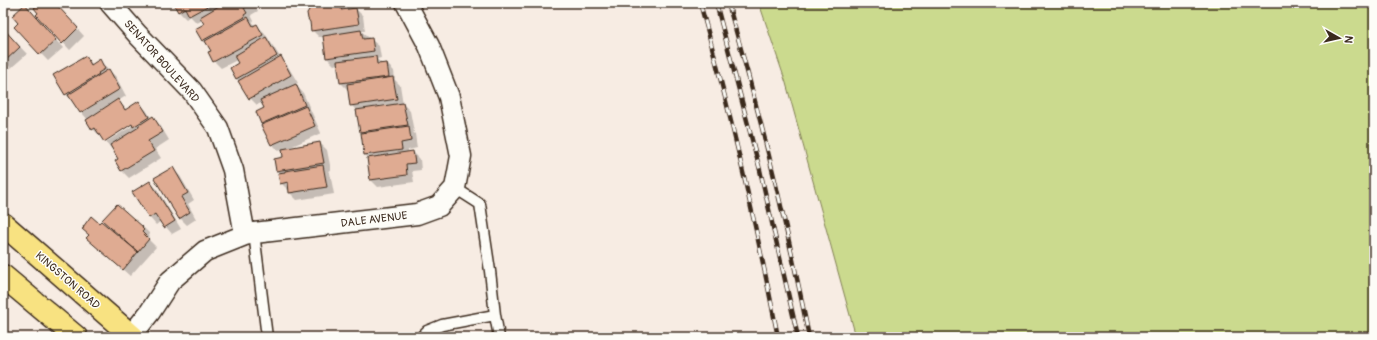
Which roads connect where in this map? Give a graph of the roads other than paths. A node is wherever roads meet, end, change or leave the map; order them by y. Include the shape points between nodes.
1 (110, 3) edge
2 (406, 3) edge
3 (455, 188) junction
4 (3, 224) edge
5 (249, 234) junction
6 (3, 276) edge
7 (495, 315) junction
8 (132, 336) edge
9 (76, 337) edge
10 (267, 337) edge
11 (421, 337) edge
12 (499, 337) edge

1 - 5 street, SENATOR BOULEVARD via 192,91 218,128 233,170
2 - 3 street via 429,46 449,97 461,156
3 - 5 street, DALE AVENUE via 439,206 416,214
3 - 7 lane via 480,204
4 - 8 main road, KINGSTON ROAD
5 - 8 street, DALE AVENUE via 205,251 170,281
5 - 10 lane
6 - 9 main road
7 - 11 lane via 442,325 427,330
7 - 12 lane

